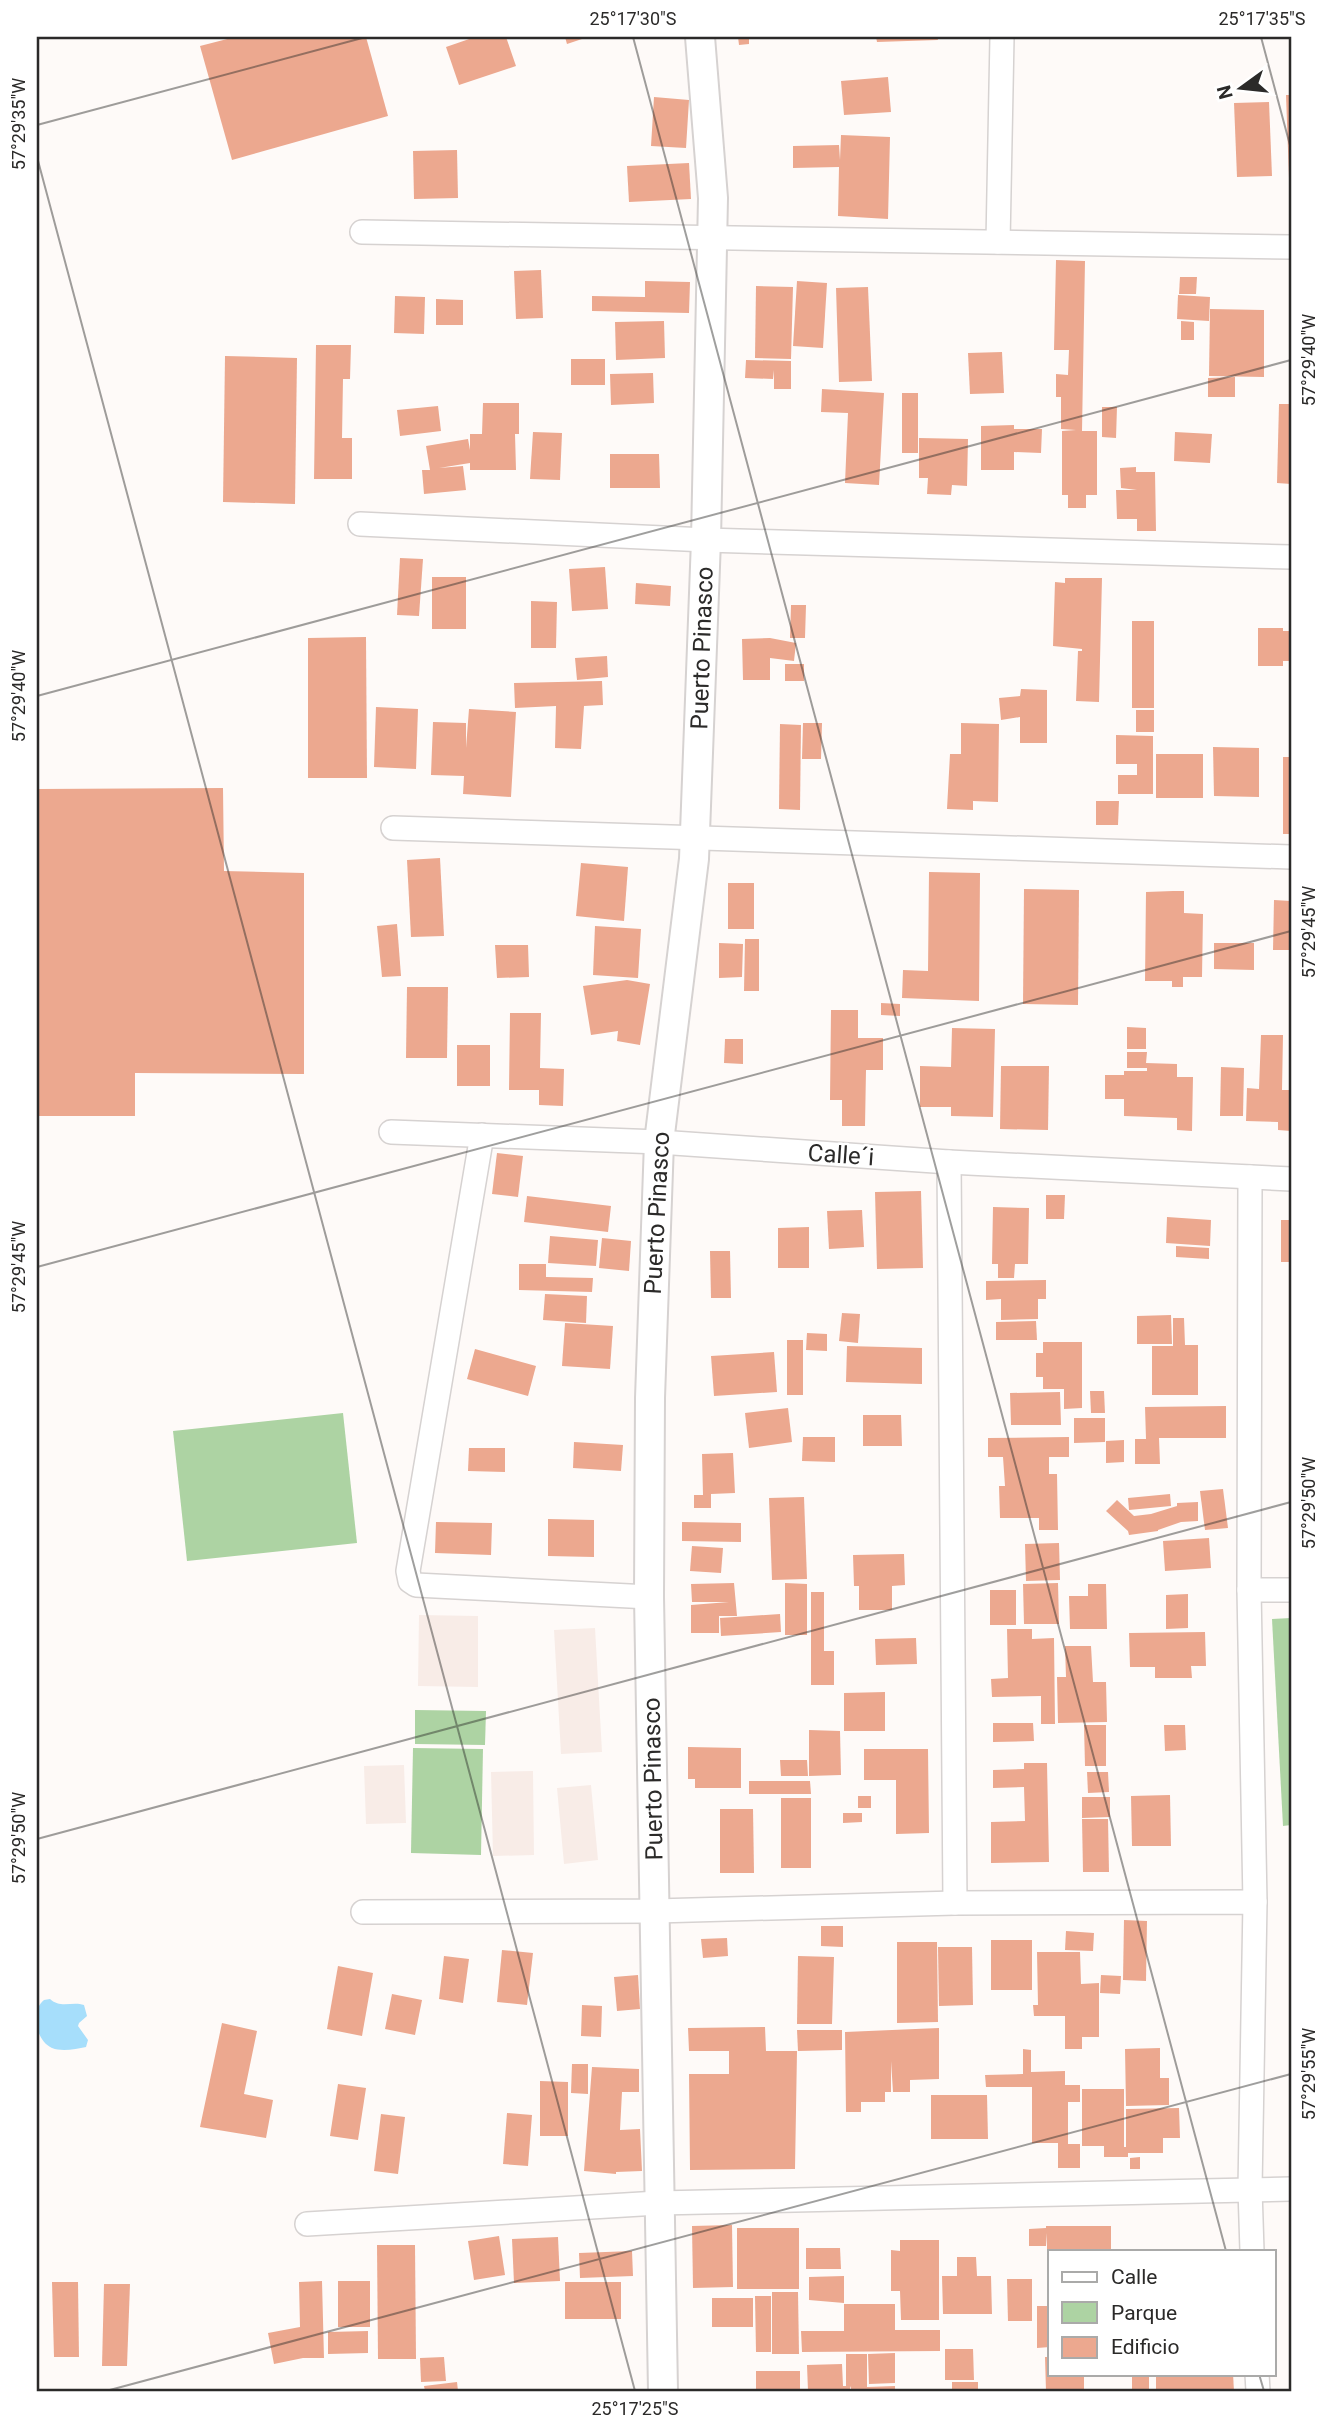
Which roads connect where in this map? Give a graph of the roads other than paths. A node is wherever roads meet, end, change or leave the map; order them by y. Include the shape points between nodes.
1 (700, 37) edge
2 (1002, 37) edge
3 (362, 232) dead end
4 (713, 238) junction
5 (998, 242) junction
6 (1291, 247) edge
7 (360, 524) dead end
8 (706, 540) junction
9 (1291, 557) edge
10 (393, 828) dead end
11 (695, 837) junction
12 (1291, 857) edge
13 (391, 1132) dead end
14 (482, 1135) junction
15 (659, 1142) junction
16 (949, 1162) junction
17 (1250, 1177) junction
18 (1291, 1179) edge
19 (1249, 1590) junction
20 (1291, 1590) edge
21 (649, 1597) junction
22 (1255, 1902) junction
23 (955, 1903) junction
24 (656, 1911) junction
25 (363, 1912) dead end
26 (1250, 2189) junction
27 (1291, 2189) edge
28 (658, 2203) junction
29 (307, 2224) dead end
30 (1252, 2250) edge
31 (663, 2391) edge

1 - 4 street, Puerto Pinasco
2 - 5 street
3 - 4 street
4 - 5 street
4 - 8 street, Puerto Pinasco
5 - 6 street
7 - 8 street
8 - 9 street
8 - 11 street, Puerto Pinasco
10 - 11 street
11 - 12 street
11 - 15 street, Puerto Pinasco
13 - 14 street, Calle´i
14 - 15 street, Calle´i
14 - 21 street via 408,1578 416,1585
15 - 16 street, Calle´i
15 - 21 street, Puerto Pinasco
16 - 17 street, Calle´i
16 - 23 street
17 - 18 street, Calle´i
17 - 19 street
19 - 20 street
19 - 22 street
21 - 24 street, Puerto Pinasco
22 - 23 street
22 - 26 street
23 - 24 street
24 - 25 street
24 - 28 street, Puerto Pinasco
26 - 27 street
26 - 28 street
26 - 30 street
28 - 29 street
28 - 31 street, Puerto Pinasco

